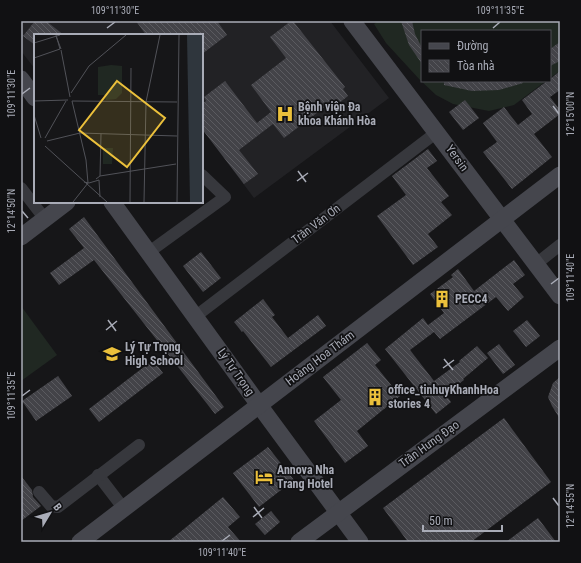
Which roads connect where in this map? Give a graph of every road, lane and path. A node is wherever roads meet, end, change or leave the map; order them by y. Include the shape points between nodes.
1 (352, 21) edge
2 (21, 78) edge
3 (34, 97) edge
4 (437, 132) junction
5 (560, 175) edge
6 (203, 176) edge
7 (21, 188) edge
8 (66, 203) edge
9 (113, 203) edge
10 (45, 219) junction
11 (502, 220) junction
12 (21, 237) edge
13 (560, 245) edge
14 (149, 252) junction
15 (536, 264) junction
16 (560, 296) edge
17 (196, 316) junction
18 (560, 348) edge
19 (259, 405) junction
20 (139, 445) dead end
21 (98, 476) junction
22 (39, 492) dead end
23 (124, 509) junction
24 (338, 512) junction
25 (80, 542) edge
26 (299, 542) edge
27 (360, 542) edge

1 - 4 street, Yersin
2 - 3 street
4 - 11 street, Yersin
4 - 17 street, Trần Văn Ơn
5 - 11 street, Hoàng Hoa Thám
6 - 14 street via 224,197
7 - 10 street
8 - 10 street
9 - 14 street, Lý Tự Trọng
10 - 12 street
11 - 15 street, Yersin
11 - 19 street, Hoàng Hoa Thám
13 - 15 street
14 - 17 street, Lý Tự Trọng
15 - 16 street, Yersin
17 - 19 street, Lý Tự Trọng
18 - 24 street, Trần Hưng Đạo
19 - 23 street, Hoàng Hoa Thám
19 - 24 street, Lý Tự Trọng
20 - 21 street
21 - 22 street via 58,507 51,506
21 - 23 street
23 - 25 street, Hoàng Hoa Thám
24 - 26 street, Trần Hưng Đạo
24 - 27 street, Lý Tự Trọng

